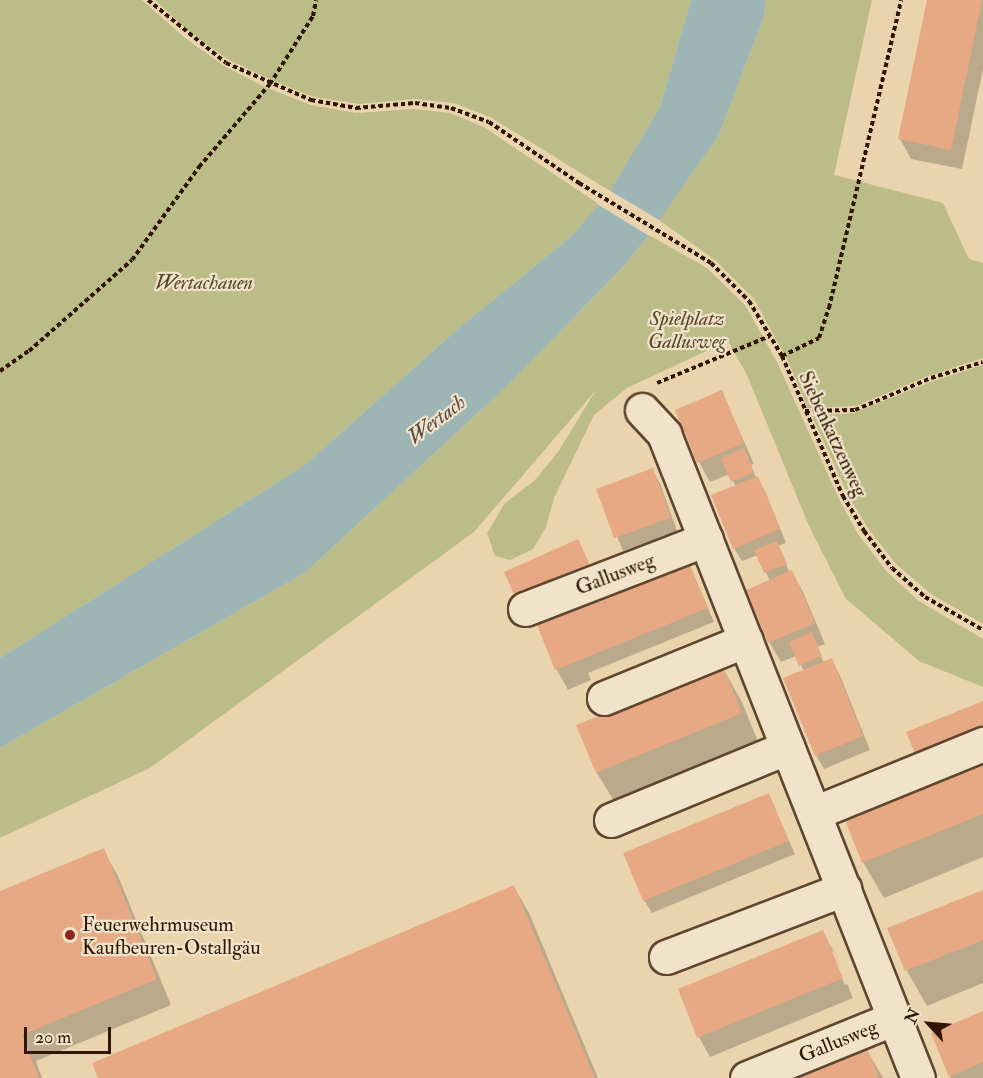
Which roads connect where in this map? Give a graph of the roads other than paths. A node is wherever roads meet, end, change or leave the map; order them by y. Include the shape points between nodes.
1 (642, 410) road end
2 (705, 539) junction
3 (525, 609) dead end
4 (746, 640) junction
5 (604, 698) dead end
6 (983, 744) edge
7 (788, 747) junction
8 (814, 813) junction
9 (611, 820) dead end
10 (844, 889) junction
11 (666, 957) dead end
12 (895, 1018) junction
13 (747, 1078) edge
14 (918, 1078) edge

1 - 2 street, Gallusweg via 664,434
2 - 3 street, Gallusweg
2 - 4 street, Gallusweg
4 - 5 street
4 - 7 street, Gallusweg
6 - 8 street
7 - 8 street, Gallusweg
7 - 9 street
8 - 10 street, Gallusweg
10 - 11 street
10 - 12 street, Gallusweg
12 - 13 street, Gallusweg
12 - 14 street, Gallusweg

